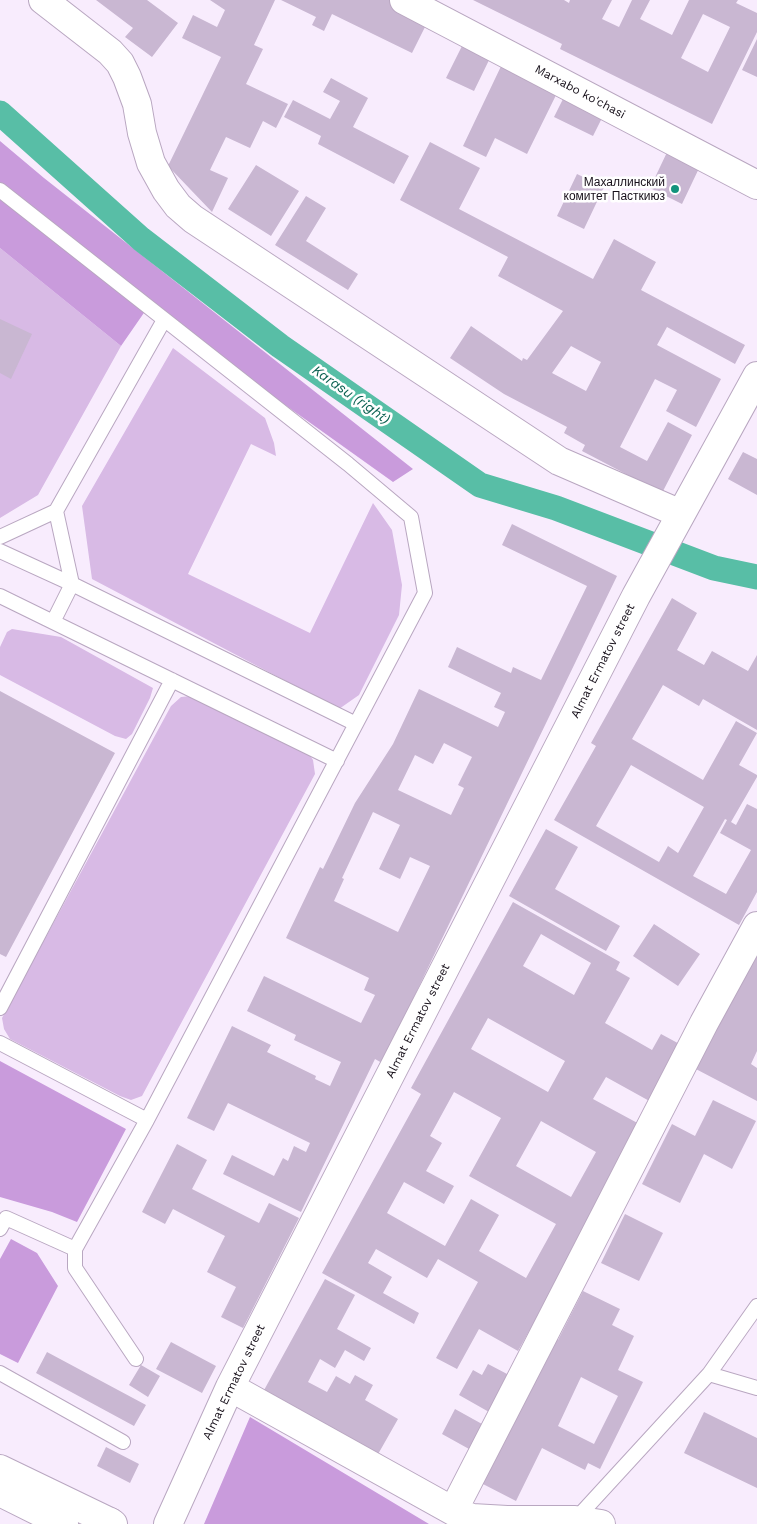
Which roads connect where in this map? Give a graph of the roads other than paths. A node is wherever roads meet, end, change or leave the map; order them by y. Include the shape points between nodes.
1 (43, 0) edge
2 (404, 0) edge
3 (757, 185) edge
4 (0, 190) edge
5 (164, 320) junction
6 (753, 393) edge
7 (56, 511) junction
8 (679, 519) junction
9 (0, 537) edge
10 (0, 551) edge
11 (72, 584) junction
12 (0, 596) edge
13 (53, 622) junction
14 (172, 680) junction
15 (356, 724) junction
16 (337, 761) junction
17 (757, 926) edge
18 (0, 1008) edge
19 (0, 1043) edge
20 (147, 1120) junction
21 (0, 1229) edge
22 (75, 1250) junction
23 (757, 1306) edge
24 (136, 1359) dead end
25 (0, 1373) edge
26 (709, 1374) junction
27 (230, 1387) junction
28 (757, 1388) edge
29 (123, 1442) dead end
30 (0, 1469) edge
31 (0, 1492) edge
32 (453, 1511) junction
33 (588, 1522) edge
34 (111, 1523) edge
35 (64, 1524) edge
36 (168, 1524) edge

1 - 8 street via 120,63 128,77 151,163 178,206 193,219 559,461
2 - 3 street, Marxabo ko'chasi
4 - 5 lane
5 - 7 lane
5 - 15 lane via 411,517 425,593
6 - 8 street
7 - 9 lane
7 - 11 lane
8 - 27 street, Almat Ermatov street via 636,596
10 - 11 lane
11 - 13 lane
11 - 15 lane
12 - 13 lane
13 - 14 lane
14 - 16 lane
14 - 18 lane
15 - 16 lane
16 - 20 lane
17 - 32 street
19 - 20 lane
20 - 22 lane
21 - 22 lane via 6,1218
22 - 24 lane via 75,1268
23 - 26 lane
25 - 29 lane
26 - 28 lane
26 - 33 lane
27 - 32 street
27 - 36 street, Almat Ermatov street
30 - 34 street
31 - 35 street
32 - 33 street via 489,1520

